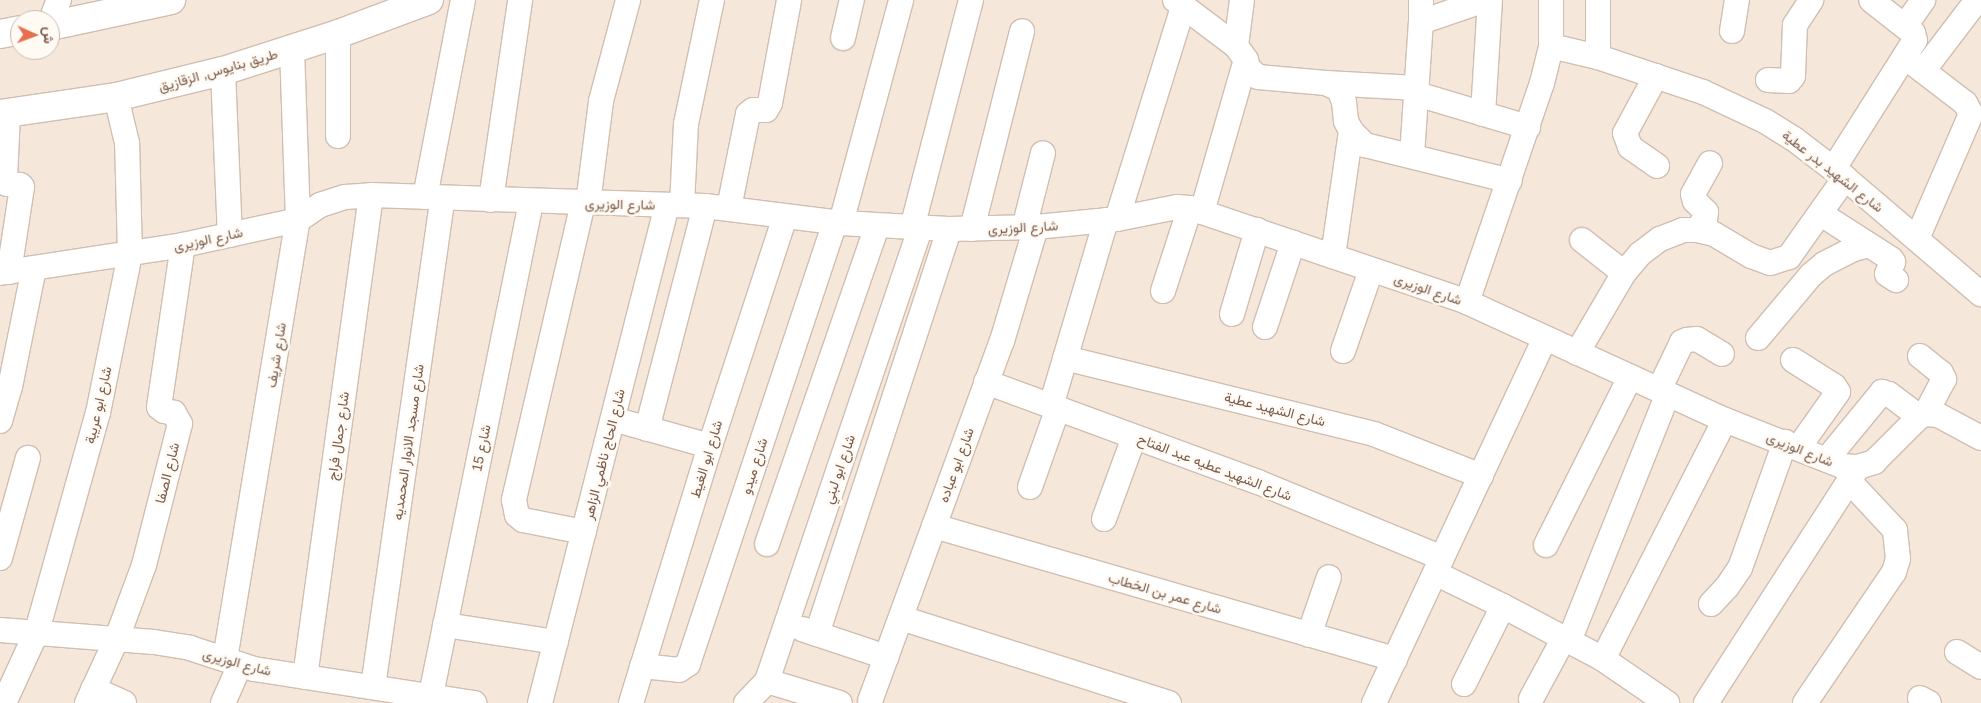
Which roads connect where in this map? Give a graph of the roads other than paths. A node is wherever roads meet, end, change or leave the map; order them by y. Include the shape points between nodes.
1 (429, 0) edge
2 (462, 0) edge
3 (520, 0) edge
4 (628, 0) edge
5 (712, 0) edge
6 (790, 0) edge
7 (852, 0) edge
8 (901, 0) edge
9 (971, 0) edge
10 (1242, 0) edge
11 (1485, 0) edge
12 (1490, 0) edge
13 (1551, 0) edge
14 (1598, 0) edge
15 (1737, 0) edge
16 (1811, 0) edge
17 (1870, 0) edge
18 (1923, 0) edge
19 (1977, 0) edge
20 (162, 1) edge
21 (1179, 3) edge
22 (1421, 11) edge
23 (60, 22) edge
24 (1022, 30) dead end
25 (1909, 30) junction
26 (1732, 31) dead end
27 (338, 34) junction
28 (843, 38) dead end
29 (1551, 46) junction
30 (292, 49) junction
31 (1241, 53) junction
32 (1598, 57) junction
33 (1914, 64) junction
34 (223, 71) junction
35 (1656, 76) junction
36 (1768, 80) dead end
37 (1326, 83) junction
38 (1417, 91) junction
39 (116, 97) junction
40 (4, 114) edge
41 (1483, 114) junction
42 (1528, 127) junction
43 (1351, 130) junction
44 (338, 136) dead end
45 (1043, 153) dead end
46 (1412, 156) junction
47 (1710, 164) dead end
48 (1657, 166) dead end
49 (1840, 173) junction
50 (1510, 181) junction
51 (371, 195) junction
52 (434, 198) junction
53 (491, 200) junction
54 (531, 202) junction
55 (586, 203) junction
56 (674, 205) junction
57 (705, 206) junction
58 (729, 208) junction
59 (1196, 210) junction
60 (1821, 214) junction
61 (785, 216) junction
62 (298, 220) junction
63 (1112, 220) junction
64 (838, 223) junction
65 (878, 226) junction
66 (916, 228) junction
67 (1030, 228) junction
68 (972, 229) junction
69 (949, 230) junction
70 (1257, 230) junction
71 (1697, 230) junction
72 (230, 235) junction
73 (1917, 239) junction
74 (1582, 240) dead end
75 (1293, 243) junction
76 (184, 245) junction
77 (1869, 245) junction
78 (130, 254) junction
79 (1333, 256) junction
80 (34, 268) junction
81 (1371, 270) junction
82 (5, 273) edge
83 (1624, 273) junction
84 (1896, 280) dead end
85 (1163, 291) dead end
86 (1981, 294) edge
87 (1467, 302) junction
88 (1232, 314) dead end
89 (1265, 327) dead end
90 (1545, 338) junction
91 (1758, 338) dead end
92 (1343, 351) dead end
93 (1577, 353) junction
94 (1722, 354) dead end
95 (1920, 356) dead end
96 (1065, 358) junction
97 (1793, 360) dead end
98 (1630, 377) junction
99 (986, 382) junction
100 (1663, 392) junction
101 (1054, 407) junction
102 (1922, 416) junction
103 (613, 419) junction
104 (1725, 420) junction
105 (0, 421) edge
106 (647, 429) junction
107 (1134, 437) junction
108 (1981, 438) edge
109 (1791, 444) junction
110 (710, 446) junction
111 (28, 458) dead end
112 (1827, 459) junction
113 (1853, 474) junction
114 (1480, 476) junction
115 (1030, 487) dead end
116 (1104, 520) dead end
117 (934, 526) junction
118 (584, 532) junction
119 (767, 544) dead end
120 (1546, 545) dead end
121 (0, 558) edge
122 (1439, 566) junction
123 (1328, 577) dead end
124 (1711, 604) dead end
125 (1503, 606) junction
126 (901, 618) junction
127 (786, 624) junction
128 (445, 625) junction
129 (0, 630) edge
130 (37, 632) junction
131 (817, 634) junction
132 (1309, 635) junction
133 (117, 638) junction
134 (1566, 640) junction
135 (556, 642) junction
136 (1957, 652) dead end
137 (886, 657) junction
138 (1395, 659) junction
139 (1603, 659) junction
140 (233, 662) junction
141 (642, 666) junction
142 (1981, 667) edge
143 (305, 677) junction
144 (767, 681) junction
145 (1464, 684) dead end
146 (373, 687) junction
147 (430, 695) junction
148 (90, 696) edge
149 (1531, 699) dead end
150 (1652, 699) edge
151 (816, 700) edge
152 (870, 702) edge
153 (4, 703) edge
154 (124, 703) edge
155 (223, 703) edge
156 (474, 703) edge
157 (540, 703) edge
158 (631, 703) edge
159 (746, 703) edge
160 (840, 703) edge
161 (1170, 703) edge
162 (1374, 703) edge
163 (1706, 703) edge
164 (1806, 703) edge

1 - 27 main road, طريق بنايوس, الزقازيق
2 - 52 street, شارع مسجد الانوار المحمديه
3 - 53 street
4 - 55 street via 601,102
5 - 56 street, شارع الحاج ناظمي الزاهر via 686,124
6 - 58 street via 770,103 766,110 753,110 748,114
7 - 28 street
8 - 64 street, شارع ميدو
9 - 66 street, شارع ابو لبني
10 - 31 street
11 - 22 street
12 - 41 street
13 - 29 street
14 - 32 street
15 - 26 street
16 - 36 street via 1795,25 1793,76 1789,81
17 - 25 street
18 - 25 street
19 - 33 street
20 - 23 main road
21 - 31 street
21 - 63 street
22 - 38 street
24 - 68 street
25 - 33 street via 1914,43
27 - 30 main road, طريق بنايوس, الزقازيق
27 - 44 street
29 - 32 street, شارع الشهيد بدر عطية
29 - 42 street
30 - 34 main road, طريق بنايوس, الزقازيق
30 - 62 street, شارع شريف
31 - 37 street via 1248,68 1258,78
31 - 59 street
32 - 35 street, شارع الشهيد بدر عطية
33 - 49 street
33 - 73 street via 1965,103 1971,114
34 - 39 main road, طريق بنايوس, الزقازيق
34 - 72 street
35 - 48 street via 1625,132 1630,147
35 - 49 street, شارع الشهيد بدر عطية via 1735,105 1794,139
37 - 38 street
37 - 43 street via 1339,89
38 - 41 street
38 - 46 street
39 - 40 main road, طريق بنايوس, الزقازيق
39 - 78 street, شارع ابو عريبة via 127,144
40 - 82 street via 5,180 7,184 22,187
41 - 42 street
42 - 50 street
43 - 46 street via 1366,144
43 - 79 street
45 - 67 street, شارع ابو عباده
46 - 50 street
47 - 71 street via 1693,194 1706,212
49 - 60 street
49 - 73 street, شارع الشهيد بدر عطية
50 - 87 street
51 - 52 street, شارع الوزيرى
51 - 62 street, شارع الوزيرى via 345,197 320,205
51 - 143 street, شارع جمال فراج
52 - 53 street, شارع الوزيرى
52 - 146 street, شارع مسجد الانوار المحمديه
53 - 54 street, شارع الوزيرى
54 - 55 street, شارع الوزيرى
54 - 128 street, شارع 15
55 - 56 street, شارع الوزيرى
55 - 118 street via 514,507 523,520
56 - 57 street, شارع الوزيرى
56 - 103 street, شارع الحاج ناظمي الزاهر
57 - 58 street, شارع الوزيرى
57 - 106 street
58 - 61 street, شارع الوزيرى
59 - 63 street, شارع الوزيرى via 1177,207
59 - 70 street, شارع الوزيرى
59 - 85 street
60 - 71 street via 1789,257 1770,262 1751,256 1714,234
60 - 77 street
61 - 64 street, شارع الوزيرى
61 - 110 street, شارع ابو الغيط
62 - 72 street, شارع الوزيرى
62 - 140 street, شارع شريف
63 - 67 street, شارع الوزيرى
63 - 96 street
64 - 65 street, شارع الوزيرى
64 - 141 street, شارع ميدو via 688,664 679,670
65 - 66 street, شارع الوزيرى
65 - 119 street
66 - 69 street, شارع الوزيرى
66 - 127 street, شارع ابو لبني
67 - 68 street, شارع الوزيرى
67 - 99 street, شارع ابو عباده via 1015,301
68 - 69 street, شارع الوزيرى
69 - 131 street
70 - 75 street, شارع الوزيرى
70 - 88 street
71 - 83 street via 1683,230 1660,239 1640,254
72 - 76 street, شارع الوزيرى
73 - 86 street, شارع الشهيد بدر عطية
74 - 83 street
75 - 79 street, شارع الوزيرى
75 - 89 street
76 - 78 street, شارع الوزيرى
76 - 133 street, شارع الصفا via 159,406 174,413 180,424 144,565
77 - 84 street via 1893,260 1887,274
77 - 91 street via 1845,252 1824,264
78 - 80 street, شارع الوزيرى
78 - 130 street, شارع ابو عريبة via 98,413
79 - 81 street, شارع الوزيرى
80 - 82 street, شارع الوزيرى
80 - 105 street
81 - 87 street, شارع الوزيرى
81 - 92 street
83 - 93 street
87 - 90 street, شارع الوزيرى
90 - 93 street, شارع الوزيرى
90 - 114 street
93 - 98 street, شارع الوزيرى
94 - 100 street via 1697,339 1682,342
95 - 102 street via 1944,380
96 - 101 street
96 - 114 street, شارع الشهيد عطية via 1374,434
97 - 109 street via 1834,386 1838,392
98 - 100 street, شارع الوزيرى
98 - 120 street
99 - 101 street, شارع الشهيد عطيه عبد الفتاح
99 - 117 street, شارع ابو عباده
100 - 104 street, شارع الوزيرى
100 - 134 street
101 - 107 street, شارع الشهيد عطيه عبد الفتاح
101 - 115 street
102 - 108 street via 1938,414
102 - 112 street via 1882,392
102 - 113 street via 1874,462
103 - 106 street
103 - 118 street, شارع الحاج ناظمي الزاهر
104 - 109 street, شارع الوزيرى
104 - 139 street
106 - 110 street
107 - 116 street
107 - 122 street, شارع الشهيد عطيه عبد الفتاح via 1258,482
109 - 112 street, شارع الوزيرى
109 - 124 street via 1740,568
110 - 141 street, شارع ابو الغيط
111 - 121 street
112 - 113 street, شارع الوزيرى
113 - 163 street
113 - 164 street via 1895,530 1898,558 1894,572
114 - 122 street
117 - 126 street, شارع ابو عباده
117 - 132 street, شارع عمر بن الخطاب
118 - 135 street, شارع الحاج ناظمي الزاهر
122 - 125 street, شارع الشهيد عطيه عبد الفتاح
122 - 138 street
123 - 132 street
125 - 134 street, شارع الشهيد عطيه عبد الفتاح
125 - 145 street
126 - 137 street, شارع ابو عباده
126 - 161 street
127 - 131 street
127 - 144 street, شارع ابو لبني
128 - 135 street
128 - 147 street, شارع 15
129 - 130 street, شارع الوزيرى
130 - 133 street, شارع الوزيرى
130 - 153 street, شارع ابو عريبة
131 - 137 street
132 - 138 street, شارع عمر بن الخطاب
133 - 140 street, شارع الوزيرى via 190,648
133 - 148 street, شارع الصفا
134 - 139 street, شارع الشهيد عطيه عبد الفتاح
134 - 149 street
135 - 157 street, شارع الحاج ناظمي الزاهر
136 - 142 street
137 - 152 street, شارع ابو عباده
138 - 162 street
139 - 150 street, شارع الشهيد عطيه عبد الفتاح
140 - 143 street, شارع الوزيرى
140 - 155 street, شارع شريف
141 - 158 street, شارع ابو الغيط
143 - 146 street, شارع الوزيرى
144 - 151 street
144 - 159 street, شارع ابو لبني
146 - 147 street, شارع الوزيرى
147 - 156 street, شارع الوزيرى
148 - 154 street
151 - 160 street

